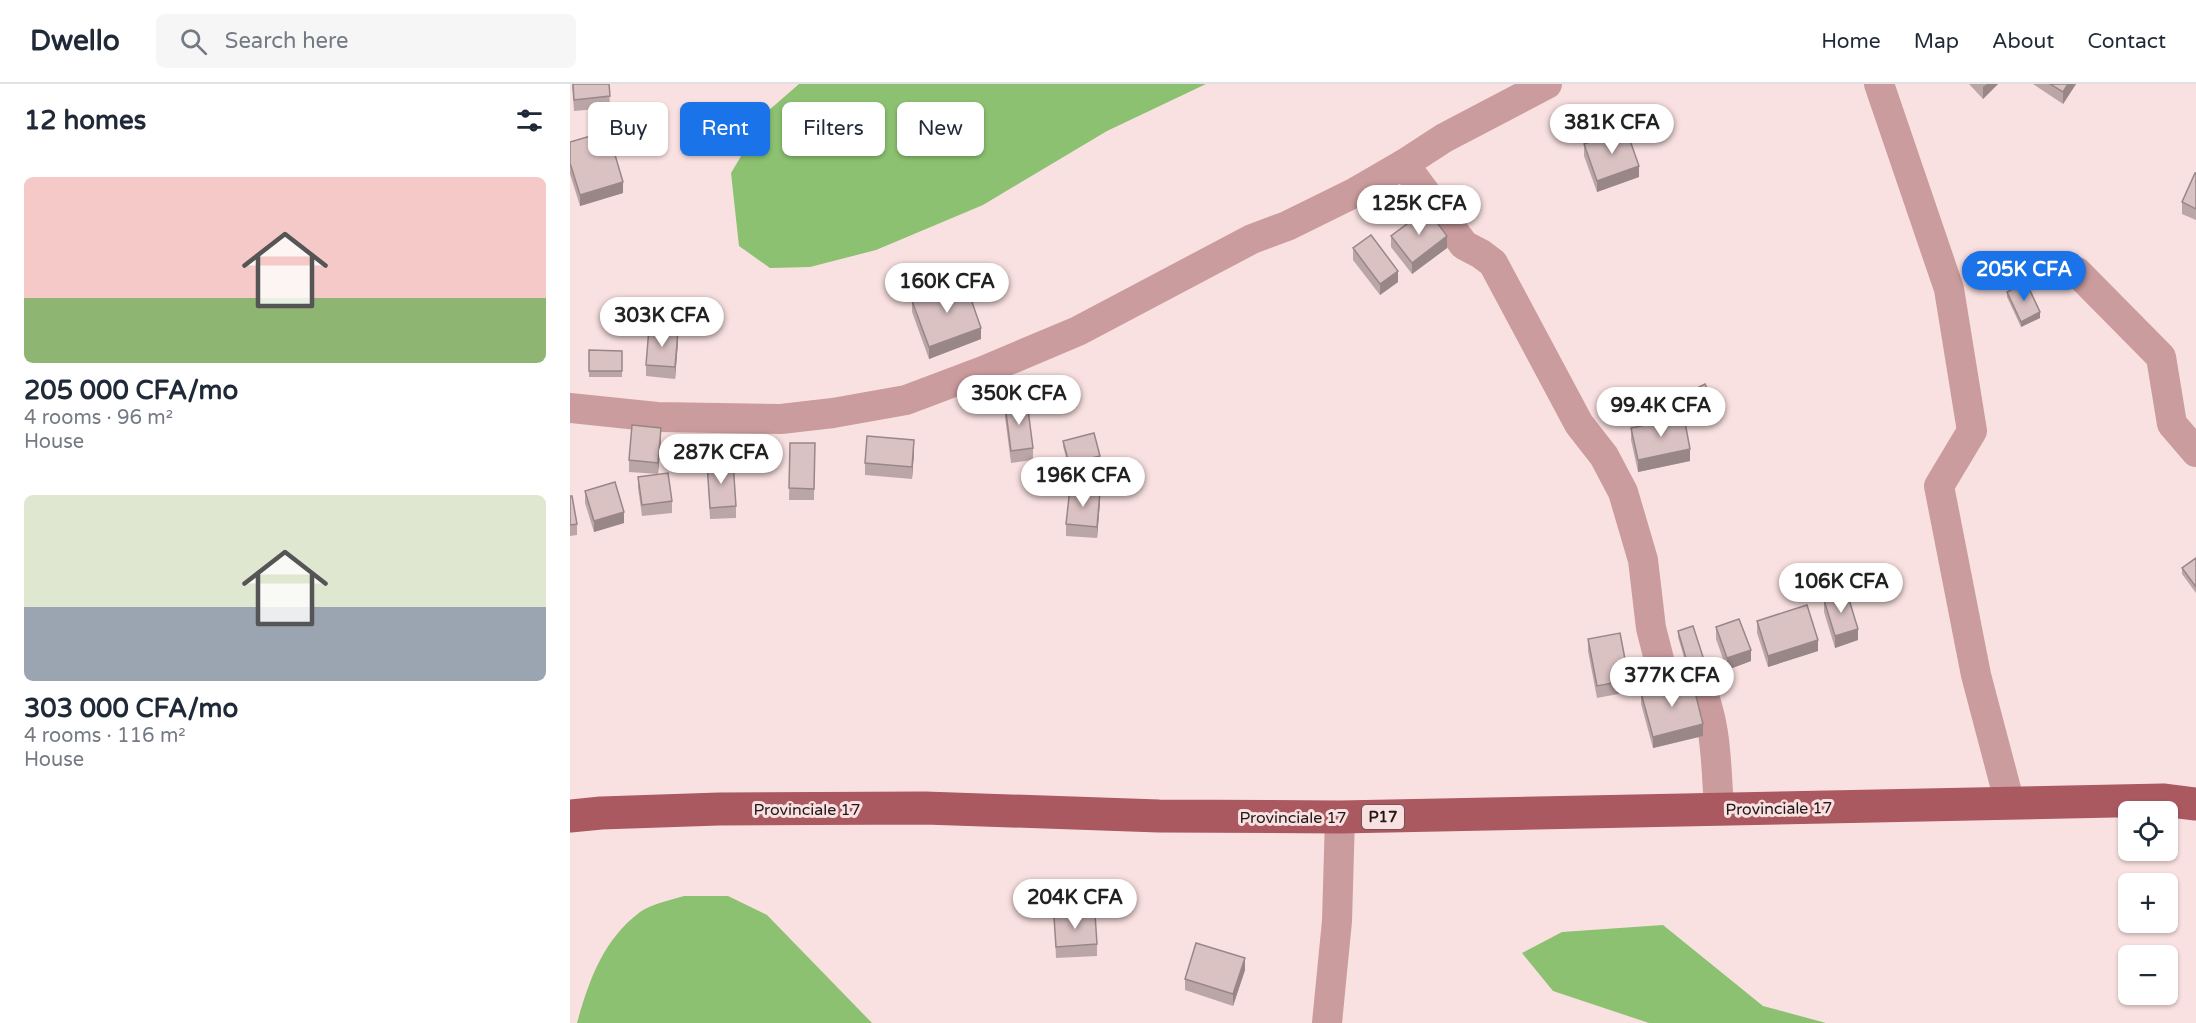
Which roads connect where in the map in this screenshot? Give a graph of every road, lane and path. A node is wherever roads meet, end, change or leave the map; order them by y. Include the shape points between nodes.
1 (1547, 84) edge
2 (1880, 84) edge
3 (1404, 164) junction
4 (2077, 272) dead end
5 (570, 408) edge
6 (2196, 452) edge
7 (2010, 804) junction
8 (2196, 804) edge
9 (1719, 809) junction
10 (570, 816) edge
11 (1340, 818) junction
12 (1327, 1023) edge

1 - 3 street via 1444,138
2 - 7 street via 1949,289 1972,431 1939,486 1976,675
3 - 5 street via 1078,331 906,400 781,419 657,417
3 - 9 street via 1464,245 1493,263 1579,424 1604,456 1623,492 1642,560 1651,628 1662,671 1676,679 1698,682 1706,698 1713,730
4 - 6 street via 2161,357 2172,424
7 - 8 main road, Provinciale 17 / P17
7 - 9 main road, Provinciale 17 / P17
9 - 11 main road, Provinciale 17 / P17
10 - 11 main road, Provinciale 17 / P17 via 719,809 926,808
11 - 12 street via 1337,921

